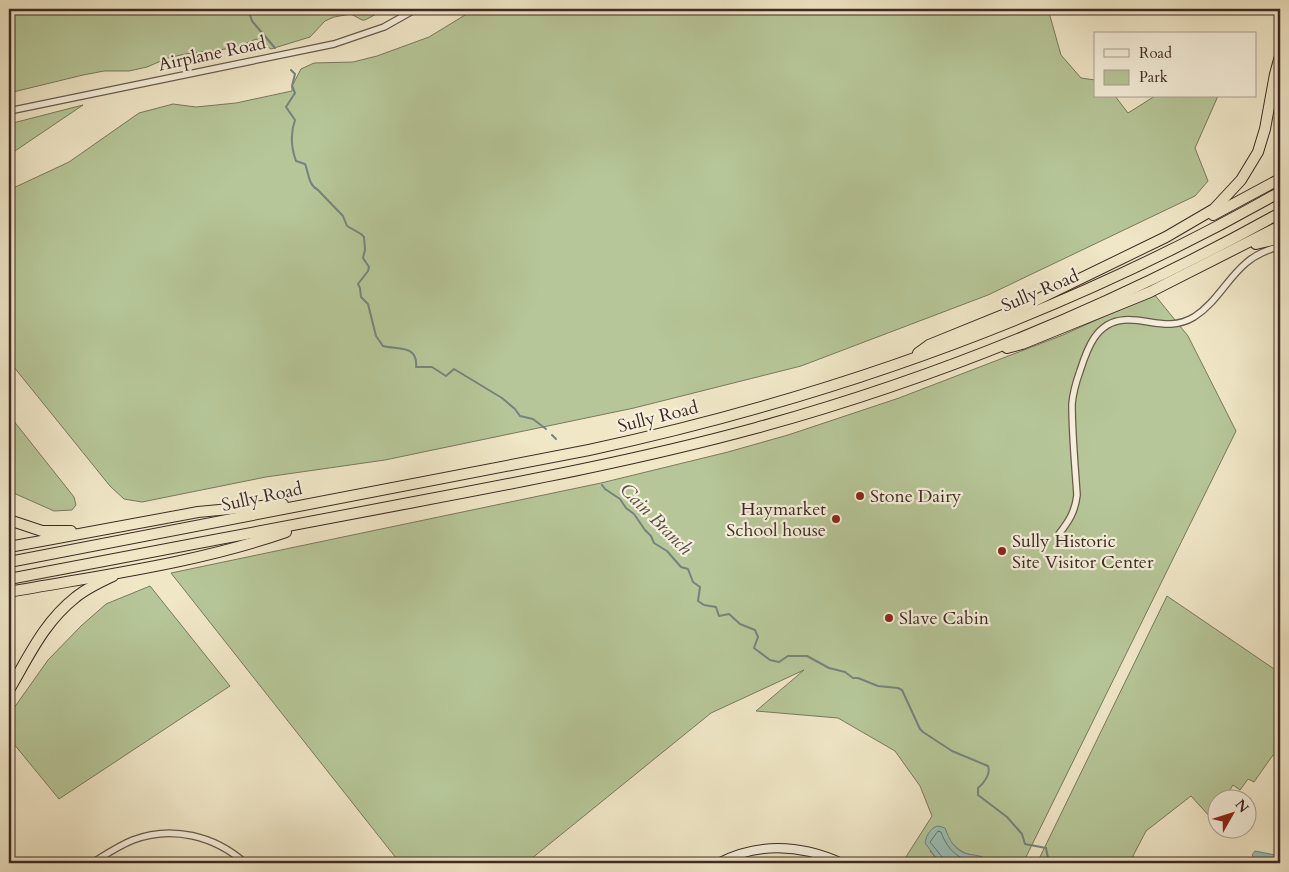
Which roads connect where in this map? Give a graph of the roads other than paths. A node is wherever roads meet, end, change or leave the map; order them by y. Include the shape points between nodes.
1 (416, 9) edge
2 (1280, 56) edge
3 (9, 111) edge
4 (1280, 179) edge
5 (1280, 192) edge
6 (1280, 213) edge
7 (1280, 226) edge
8 (1166, 237) junction
9 (1280, 238) edge
10 (1280, 246) edge
11 (1220, 258) junction
12 (977, 354) junction
13 (900, 364) junction
14 (339, 498) junction
15 (330, 518) junction
16 (9, 520) edge
17 (99, 531) junction
18 (1058, 534) dead end
19 (9, 547) edge
20 (9, 562) edge
21 (122, 571) junction
22 (9, 579) edge
23 (9, 592) edge
24 (9, 690) edge
25 (92, 863) edge
26 (245, 863) edge
27 (718, 863) edge
28 (842, 863) edge

1 - 3 street, Airplane Road via 384,27 334,44
2 - 8 highway via 1261,145 1251,166 1214,209
4 - 8 highway
5 - 13 highway, Sully Road via 1099,284
6 - 12 highway, Sully Road via 1120,294
7 - 11 highway
8 - 13 highway via 1002,317 929,345
9 - 11 highway
10 - 18 street via 1247,262 1213,302 1192,318 1168,324 1118,321 1097,334 1087,350 1073,396 1076,506
11 - 12 highway via 1101,313 1022,344
12 - 15 highway, Sully Road via 839,403 699,443 588,469
13 - 14 highway, Sully Road via 788,400 656,435
14 - 17 highway via 220,509
14 - 20 highway, Sully Road
15 - 21 highway via 226,551
15 - 22 highway, Sully Road
16 - 17 highway via 42,531
17 - 19 highway
21 - 23 highway
21 - 24 highway via 77,596 54,617 39,636
25 - 26 street via 133,840 172,833 217,843
27 - 28 street via 735,854 775,847 806,850

